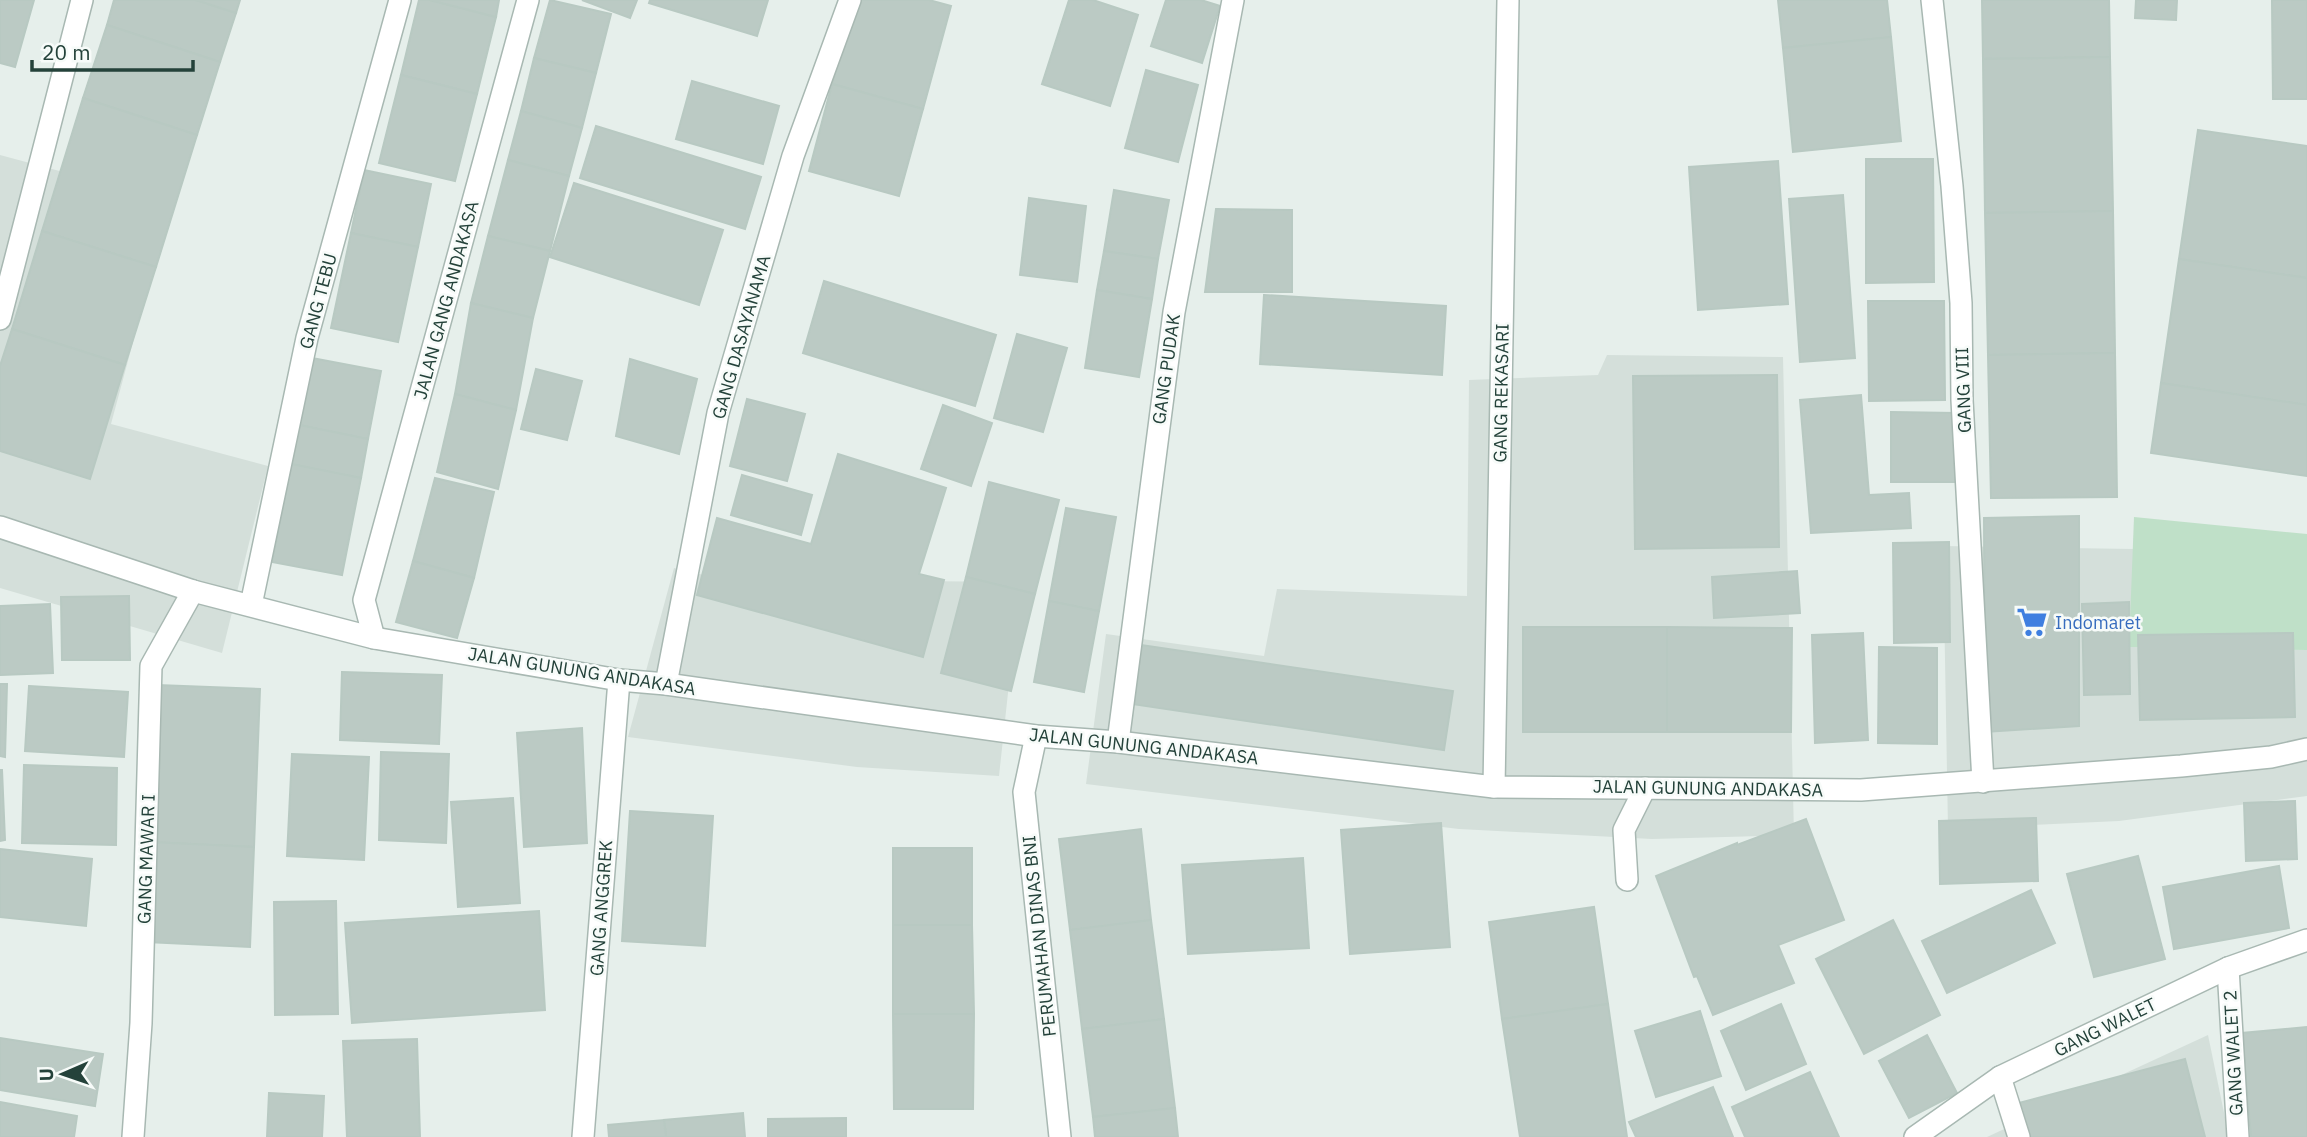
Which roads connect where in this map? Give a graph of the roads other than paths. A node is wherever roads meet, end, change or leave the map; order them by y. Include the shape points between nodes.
1 (82, 0) edge
2 (400, 0) edge
3 (528, 0) edge
4 (850, 0) edge
5 (1233, 0) edge
6 (1508, 0) edge
7 (1932, 0) edge
8 (0, 319) edge
9 (0, 527) edge
10 (193, 591) junction
11 (251, 605) junction
12 (374, 638) junction
13 (619, 680) junction
14 (666, 684) junction
15 (1036, 736) junction
16 (1118, 741) junction
17 (2307, 749) edge
18 (1983, 782) junction
19 (1494, 787) junction
20 (1645, 788) junction
21 (1627, 880) dead end
22 (2307, 940) edge
23 (2228, 968) junction
24 (2000, 1077) junction
25 (133, 1137) edge
26 (583, 1137) edge
27 (1060, 1137) edge
28 (1915, 1137) edge
29 (2019, 1137) edge
30 (2238, 1137) edge

1 - 8 street
2 - 11 street, GANG TEBU via 307,338
3 - 12 street, JALAN GANG ANDAKASA via 364,600
4 - 14 street, GANG DASAYANAMA via 793,156 718,413
5 - 16 street, GANG PUDAK via 1174,312
6 - 19 street, GANG REKASARI
7 - 18 street, GANG VIII via 1961,303
9 - 10 street, JALAN GUNUNG ANDAKASA
10 - 11 street, JALAN GUNUNG ANDAKASA
10 - 25 street, GANG MAWAR I via 151,666 141,1023
11 - 12 street, JALAN GUNUNG ANDAKASA
12 - 13 street, JALAN GUNUNG ANDAKASA
13 - 14 street, JALAN GUNUNG ANDAKASA
13 - 26 street, GANG ANGGREK
14 - 15 street, JALAN GUNUNG ANDAKASA
15 - 16 street, JALAN GUNUNG ANDAKASA
15 - 27 street, PERUMAHAN DINAS BNI via 1024,792
16 - 19 street, JALAN GUNUNG ANDAKASA
17 - 18 street, JALAN GUNUNG ANDAKASA via 2194,765
18 - 20 street, JALAN GUNUNG ANDAKASA via 1861,790
19 - 20 street, JALAN GUNUNG ANDAKASA
20 - 21 street via 1624,830
22 - 23 street, GANG WALET
23 - 24 street, GANG WALET
23 - 30 street, GANG WALET 2
24 - 28 street, GANG WALET
24 - 29 street

